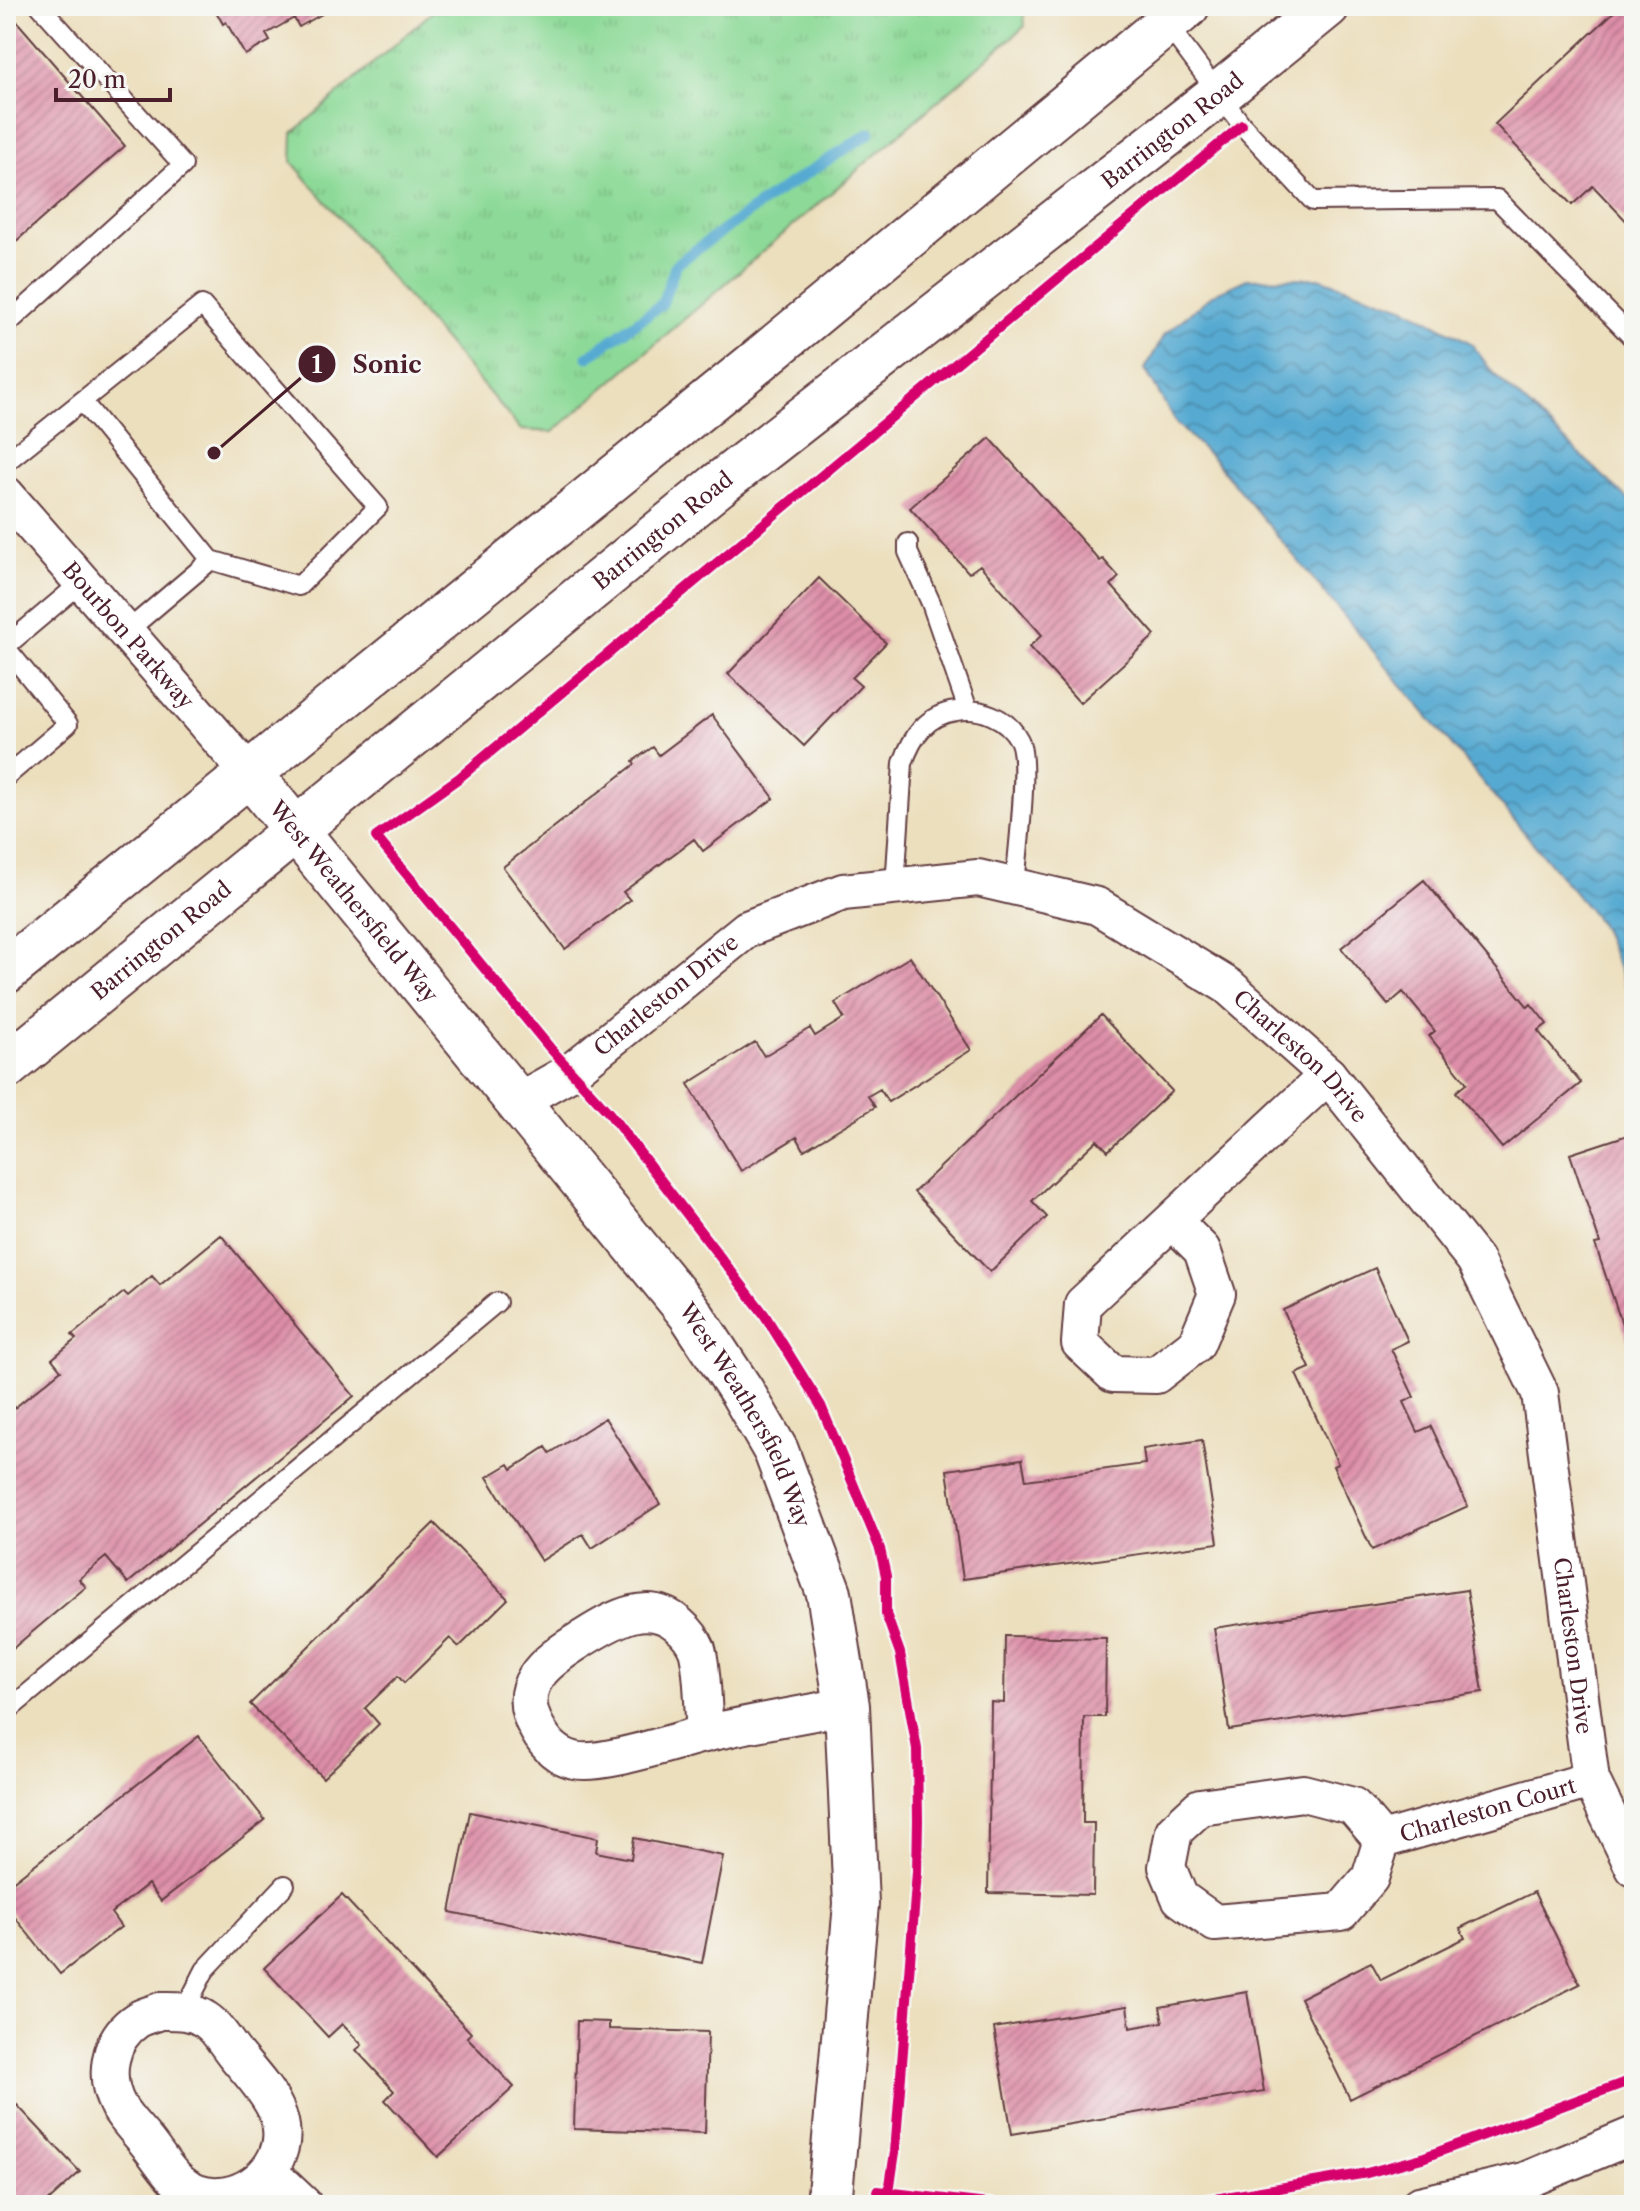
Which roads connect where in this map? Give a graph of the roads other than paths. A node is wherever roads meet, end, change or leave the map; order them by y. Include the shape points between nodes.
1 (40, 6) edge
2 (1327, 6) edge
3 (1168, 12) edge
4 (1219, 94) junction
5 (6, 325) edge
6 (1634, 339) edge
7 (82, 401) junction
8 (6, 462) edge
9 (6, 495) edge
10 (908, 543) dead end
11 (211, 560) junction
12 (82, 582) junction
13 (126, 632) junction
14 (6, 647) edge
15 (968, 710) junction
16 (249, 773) junction
17 (6, 777) edge
18 (293, 829) junction
19 (1015, 886) junction
20 (895, 887) junction
21 (6, 971) edge
22 (6, 1067) edge
23 (1328, 1075) junction
24 (517, 1102) junction
25 (1174, 1222) dead end
26 (497, 1302) dead end
27 (847, 1706) junction
28 (6, 1712) edge
29 (705, 1734) junction
30 (1591, 1780) junction
31 (1382, 1840) junction
32 (1634, 1868) edge
33 (285, 1885) dead end
34 (184, 2011) junction
35 (1634, 2135) edge
36 (269, 2172) junction
37 (1528, 2193) edge
38 (304, 2205) edge
39 (829, 2205) edge
40 (1419, 2205) edge

1 - 5 lane via 183,165
2 - 4 main road, Barrington Road
3 - 4 lane
3 - 16 main road via 752,366
4 - 6 lane via 1313,201 1497,199
4 - 18 main road, Barrington Road via 718,485
7 - 8 lane
7 - 11 lane
7 - 11 lane via 202,305 378,507 299,586
9 - 12 street, Bourbon Parkway
10 - 15 lane
11 - 13 lane
12 - 13 street, Bourbon Parkway
12 - 14 lane
13 - 16 street, Bourbon Parkway
14 - 17 lane via 68,724
15 - 19 lane via 987,712 1019,740 1024,764
15 - 20 lane via 936,716 909,746 903,763
16 - 18 main road, West Weathersfield Way
16 - 21 main road
18 - 22 main road, Barrington Road
18 - 24 main road, West Weathersfield Way
19 - 20 street, Charleston Drive via 978,878
19 - 23 street, Charleston Drive via 1097,906 1228,986
20 - 24 street, Charleston Drive via 843,892 747,929 572,1071
23 - 25 street
23 - 30 street, Charleston Drive via 1475,1260 1540,1393
24 - 27 main road, West Weathersfield Way via 690,1313 776,1451 829,1593
26 - 28 lane
27 - 29 street
27 - 39 main road, West Weathersfield Way via 856,1904
29 - 29 street via 697,1651 690,1635 677,1622 649,1612 615,1620 557,1655 542,1668 527,1704 543,1739 556,1753 587,1763
30 - 31 street, Charleston Court
30 - 32 street, Charleston Drive
31 - 31 street, Charleston Court via 1353,1806 1303,1793 1200,1807 1174,1831 1167,1867 1180,1898 1215,1923 1341,1912 1370,1878
33 - 34 lane via 205,1970
34 - 36 street via 207,2020 274,2103 282,2126
34 - 36 street via 160,2011 137,2020 119,2037 110,2060 109,2085 119,2108 180,2183 202,2194 226,2196 250,2188
35 - 37 street
36 - 38 street
37 - 40 street

